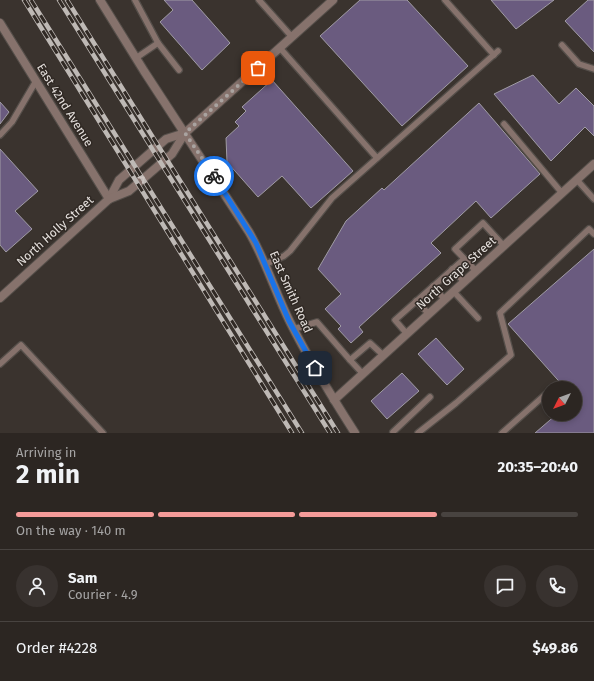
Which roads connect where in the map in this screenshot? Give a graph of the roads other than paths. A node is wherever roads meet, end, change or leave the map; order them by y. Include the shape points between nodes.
1 (135, 0) edge
2 (259, 0) edge
3 (333, 0) edge
4 (445, 0) edge
5 (102, 1) edge
6 (0, 23) edge
7 (292, 37) junction
8 (158, 43) junction
9 (562, 45) dead end
10 (280, 48) junction
11 (136, 58) junction
12 (594, 69) edge
13 (179, 70) dead end
14 (36, 81) junction
15 (504, 124) dead end
16 (185, 133) junction
17 (0, 135) edge
18 (377, 158) junction
19 (594, 164) edge
20 (577, 180) junction
21 (562, 192) junction
22 (109, 199) junction
23 (594, 199) edge
24 (594, 234) edge
25 (504, 246) junction
26 (464, 258) junction
27 (266, 264) junction
28 (452, 269) junction
29 (476, 271) junction
30 (464, 282) junction
31 (433, 286) junction
32 (454, 292) junction
33 (0, 298) edge
34 (445, 300) junction
35 (416, 301) junction
36 (429, 314) junction
37 (478, 318) dead end
38 (294, 329) junction
39 (407, 334) junction
40 (383, 355) junction
41 (350, 360) junction
42 (0, 364) edge
43 (363, 374) junction
44 (430, 397) dead end
45 (542, 398) edge
46 (334, 400) junction
47 (103, 433) edge
48 (355, 433) edge
49 (393, 433) edge
50 (418, 433) edge
51 (502, 433) edge

1 - 8 lane
2 - 7 lane
3 - 7 street, North Holly Street
4 - 18 lane via 496,53
5 - 11 street, East Smith Road
6 - 14 street, East 42nd Avenue
7 - 10 street, North Holly Street
8 - 11 lane
8 - 13 lane
9 - 12 lane via 579,64
10 - 16 street, North Holly Street
10 - 18 lane
11 - 16 street, East Smith Road
14 - 17 lane via 12,122
14 - 22 street, East 42nd Avenue
15 - 21 lane
22 -> 16 street, North Holly Street via 129,191 174,152
16 - 22 street, North Holly Street via 166,140 119,180
16 - 27 street, East Smith Road via 241,219
18 - 27 lane via 332,198 290,251
19 - 20 street, North Grape Street
20 - 21 street, North Grape Street
20 - 23 lane
21 - 25 street, North Grape Street
22 - 33 street, North Holly Street
24 - 50 lane via 589,229 500,313 511,355
25 - 26 lane via 484,223 455,249
25 - 29 street, North Grape Street
26 - 28 lane
26 - 29 lane
27 - 38 street, East Smith Road
28 - 30 lane
28 - 31 lane
29 - 30 street, North Grape Street
30 - 32 street, North Grape Street
31 - 34 lane
31 - 35 lane
32 - 34 street, North Grape Street
32 - 37 lane
34 - 36 street, North Grape Street
35 - 36 lane
35 - 39 lane via 395,320
36 - 39 street, North Grape Street
38 - 41 lane via 317,322
38 - 46 street, East Smith Road
39 - 40 street, North Grape Street
40 - 41 lane via 370,343
40 - 43 street, North Grape Street
41 - 43 lane
42 - 47 lane via 21,345
43 - 46 street, North Grape Street
44 - 49 lane
45 - 51 lane
46 - 48 street, East Smith Road

